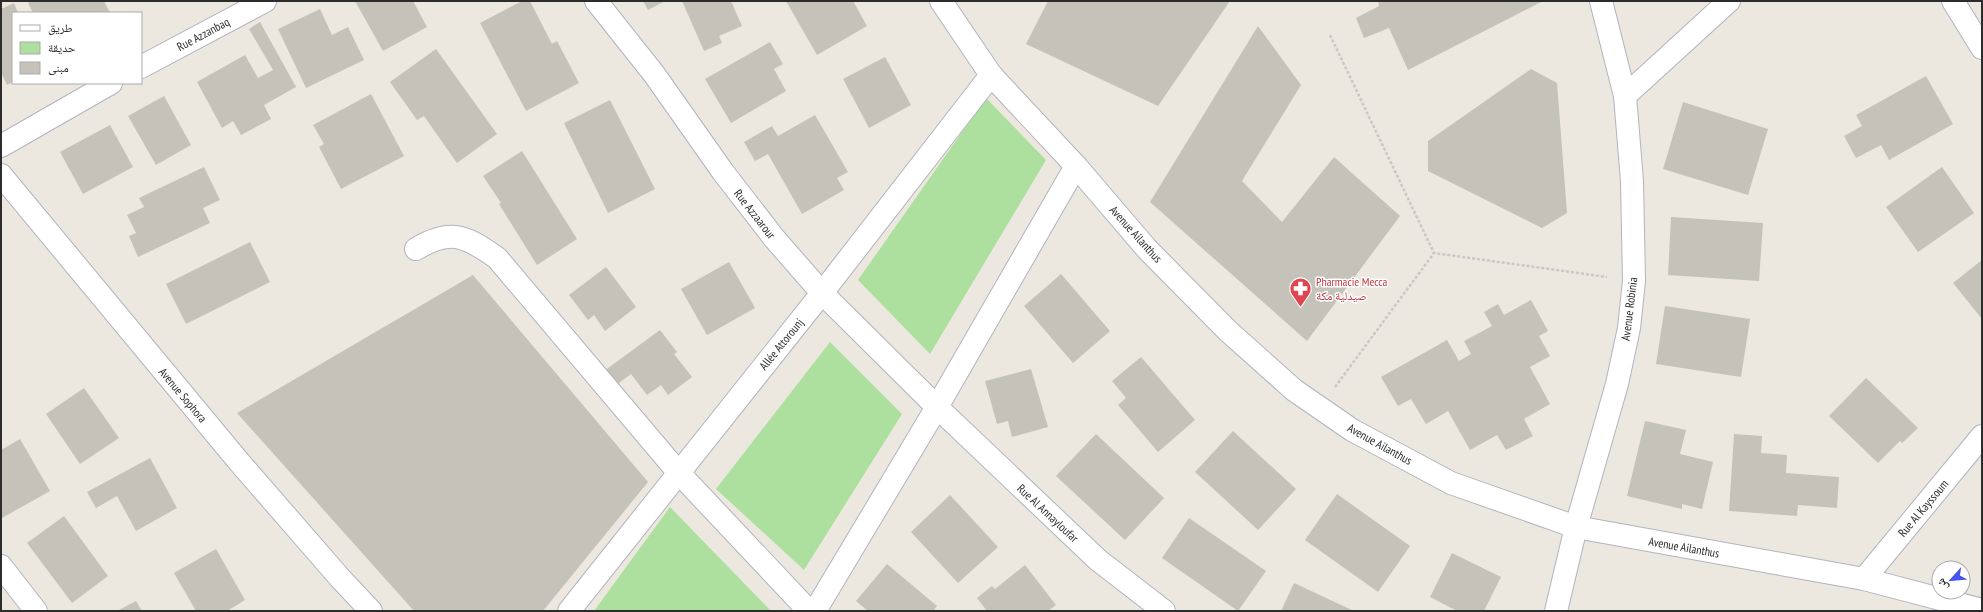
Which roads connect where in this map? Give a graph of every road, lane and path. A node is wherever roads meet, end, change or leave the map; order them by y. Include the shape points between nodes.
1 (265, 1) edge
2 (596, 1) edge
3 (941, 1) edge
4 (1601, 1) edge
5 (1729, 1) edge
6 (1954, 1) edge
7 (1330, 35) dead end
8 (1982, 48) edge
9 (142, 66) edge
10 (991, 75) junction
11 (109, 84) edge
12 (1625, 96) junction
13 (1, 146) edge
14 (1076, 166) junction
15 (1, 175) edge
16 (416, 249) dead end
17 (1434, 253) junction
18 (1634, 281) junction
19 (822, 293) junction
20 (937, 407) junction
21 (1319, 408) junction
22 (1982, 436) edge
23 (678, 472) junction
24 (1576, 527) junction
25 (1, 566) edge
26 (1864, 579) junction
27 (1982, 610) edge
28 (36, 611) edge
29 (371, 611) edge
30 (569, 611) edge
31 (809, 611) edge
32 (815, 611) edge
33 (1164, 611) edge
34 (1556, 611) edge

1 - 9 street, Rue Azzanbaq
2 - 19 street, Rue Azzaarour via 654,74 723,172 774,238
3 - 10 street, Avenue Ailanthus
4 - 12 street, Avenue Robinia
5 - 12 street
6 - 8 street
7 - 17 path
10 - 14 street, Avenue Ailanthus
10 - 19 street, Allée Attorounj
11 - 13 street
12 - 18 street, Avenue Robinia via 1632,181
14 - 20 street
14 - 21 street, Avenue Ailanthus via 1147,249 1228,331 1294,390
15 - 29 street, Avenue Sophora via 240,463
16 - 23 street via 437,239 455,236 476,243 497,258
17 - 18 path
17 - 21 path
18 - 24 street, Avenue Robinia via 1629,328 1617,384
19 - 20 street, Rue Azzaarour
19 - 23 street, Allée Attorounj
20 - 32 street
20 - 33 street, Rue Al Annayloufar via 1098,560
21 - 24 street, Avenue Ailanthus via 1352,430 1451,483
22 - 26 street, Rue Al Kayssoum
23 - 30 street, Allée Attorounj
23 - 31 street
24 - 26 street, Avenue Ailanthus
24 - 34 street, Avenue Robinia
25 - 28 street
26 - 27 street, Avenue Ailanthus

